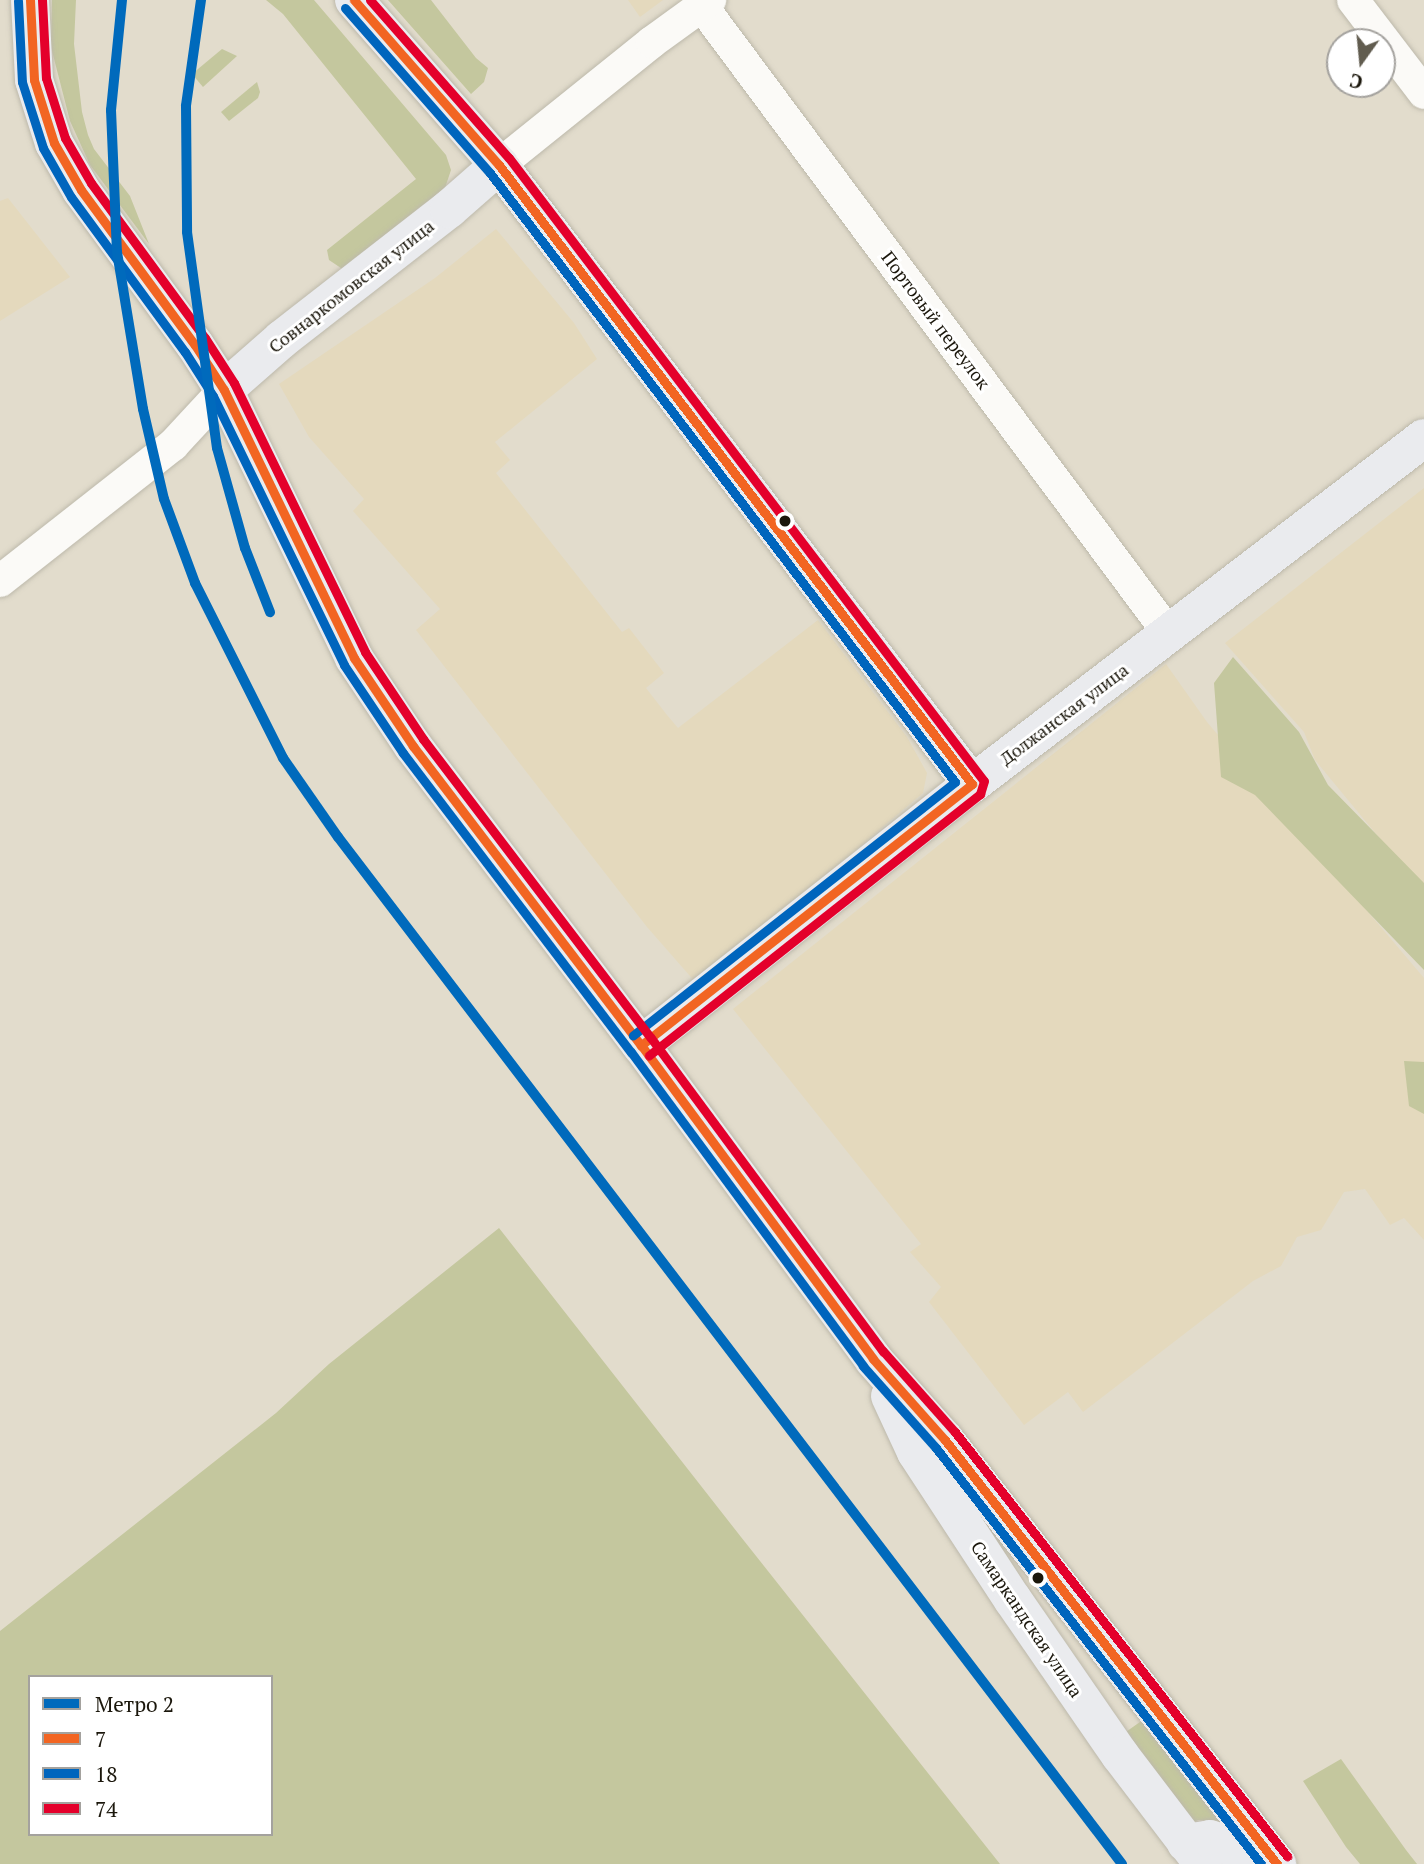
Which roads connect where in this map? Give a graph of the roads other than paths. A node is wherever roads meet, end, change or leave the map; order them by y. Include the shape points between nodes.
1 (30, 0) edge
2 (354, 0) edge
3 (1353, 0) edge
4 (706, 3) edge
5 (1424, 93) edge
6 (499, 165) junction
7 (223, 390) junction
8 (1424, 438) edge
9 (0, 581) edge
10 (1170, 634) junction
11 (972, 784) junction
12 (641, 1045) junction
13 (873, 1359) junction
14 (1194, 1853) edge
15 (1252, 1864) edge
16 (1277, 1864) edge

1 - 7 main road, Самаркандская улица via 34,80 54,142 80,190
2 - 6 main road
3 - 5 street
4 - 6 street, Совнаркомовская улица
4 - 10 street, Портовый переулок
6 - 7 main road, Совнаркомовская улица
6 - 11 main road
7 - 9 street, Совнаркомовская улица via 173,445
7 - 12 main road, Самаркандская улица via 354,658 420,757
8 - 10 main road, Должанская улица
10 - 11 main road, Должанская улица
11 - 12 main road, Должанская улица
12 - 13 main road, Самаркандская улица
13 - 14 main road, Самаркандская улица via 923,1463 1119,1755
13 - 16 main road, Самаркандская улица via 945,1440
14 - 15 main road via 1210,1839 1229,1845

